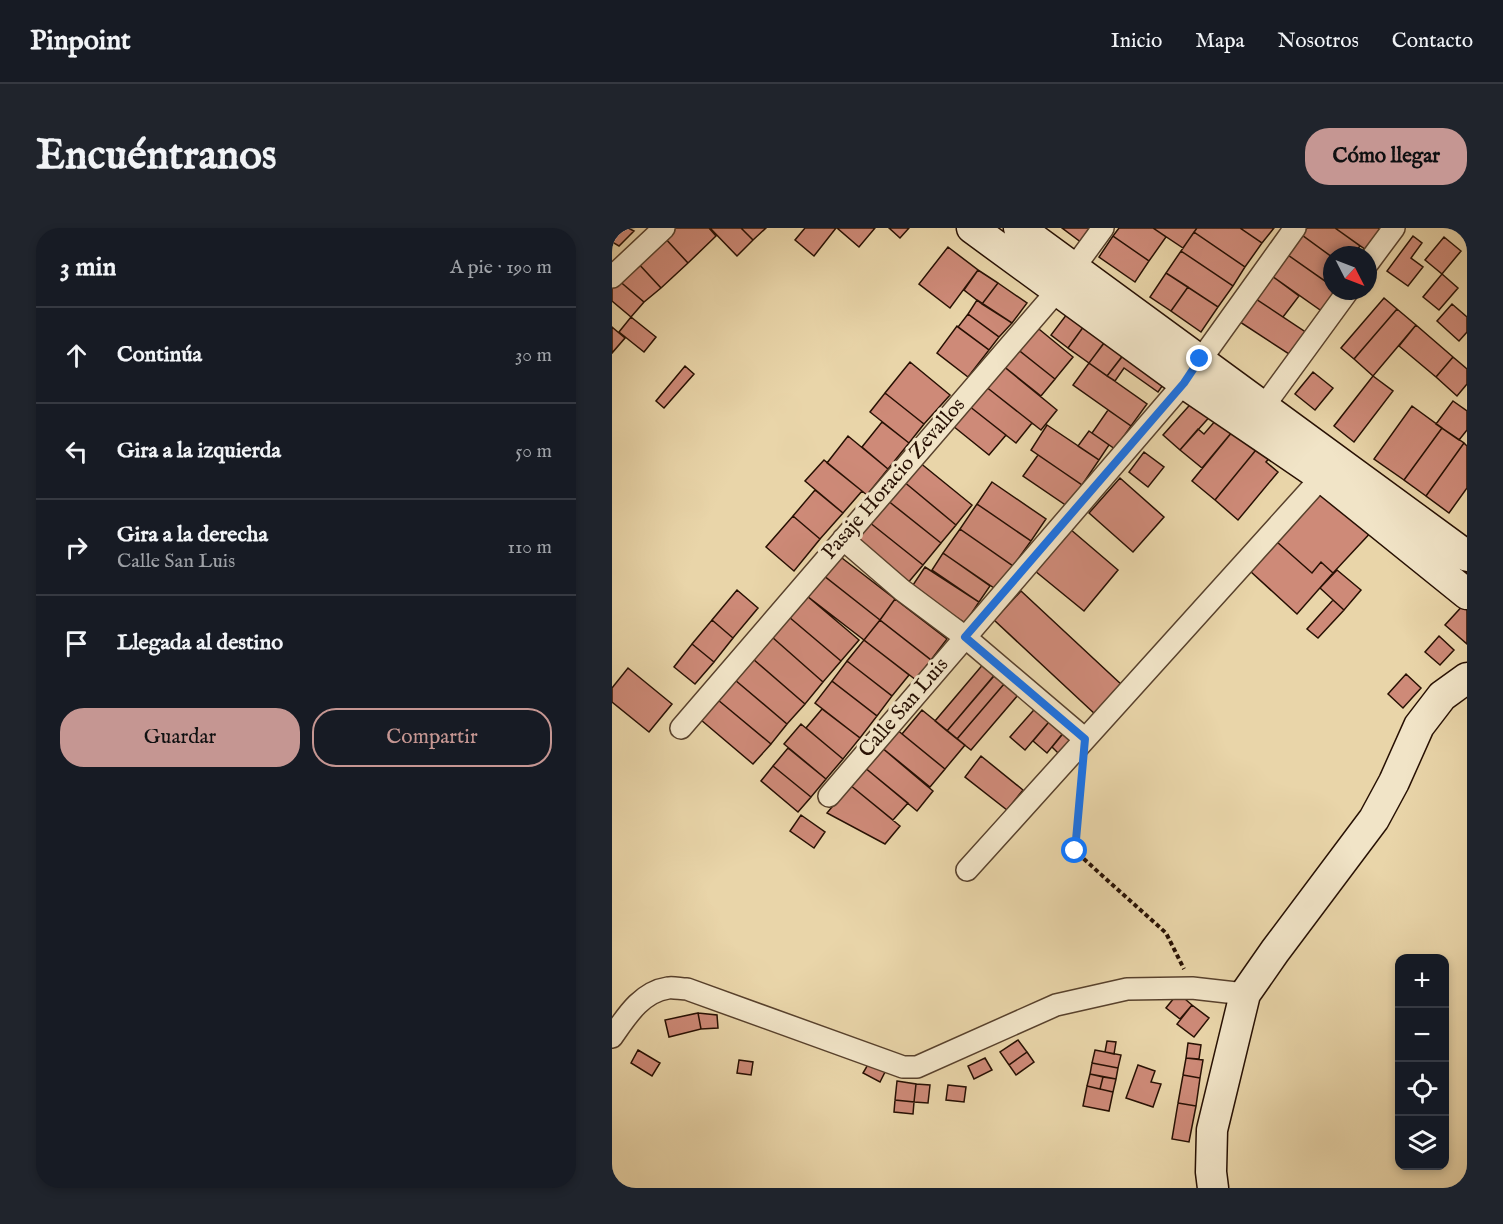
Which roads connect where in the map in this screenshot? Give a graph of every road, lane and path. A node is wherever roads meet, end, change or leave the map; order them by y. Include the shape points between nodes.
1 (664, 228) edge
2 (972, 228) edge
3 (1019, 228) edge
4 (1103, 228) edge
5 (1294, 228) edge
6 (1394, 228) edge
7 (1377, 251) edge
8 (612, 277) edge
9 (1065, 280) junction
10 (1341, 300) edge
11 (1192, 371) junction
12 (1264, 406) junction
13 (1329, 468) junction
14 (843, 539) junction
15 (1467, 555) edge
16 (1467, 594) edge
17 (965, 637) junction
18 (1467, 678) edge
19 (681, 728) dead end
20 (1085, 739) junction
21 (829, 796) dead end
22 (968, 870) dead end
23 (1192, 988) junction
24 (1245, 994) junction
25 (612, 1037) edge
26 (1214, 1188) edge

1 - 8 street
2 - 9 main road
3 - 9 main road
4 - 9 street, Pasaje Horacio Zevallos
5 - 11 street, Calle San Luis
6 - 7 street
9 - 11 main road
9 - 14 street, Pasaje Horacio Zevallos
10 - 12 street
11 - 12 main road
11 - 13 main road
11 - 17 street, Calle San Luis
12 - 13 main road
13 - 15 main road
13 - 16 main road
13 - 20 street
14 - 17 street
14 - 19 street, Pasaje Horacio Zevallos
17 - 20 street
17 - 21 street, Calle San Luis
18 - 24 main road via 1442,696 1419,726 1374,819
20 - 22 street
20 - 23 path via 1075,851 1166,933
23 - 24 street
23 - 25 street via 1126,989 1056,1005 917,1067 903,1067 687,989 668,988 649,995 630,1010
24 - 26 main road via 1212,1130

